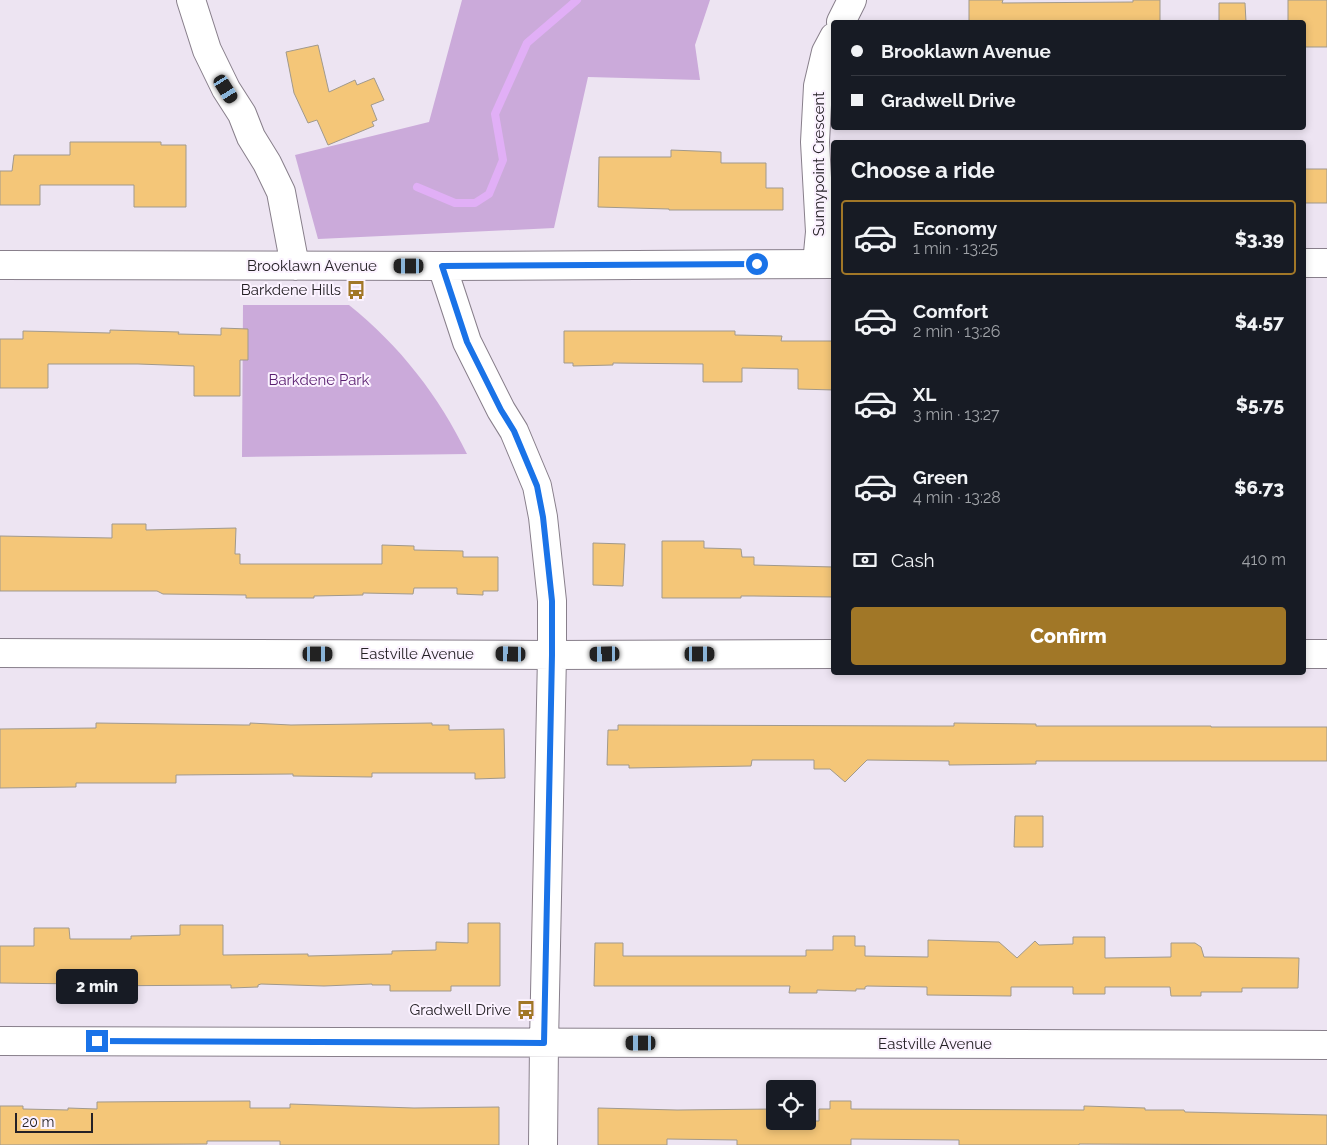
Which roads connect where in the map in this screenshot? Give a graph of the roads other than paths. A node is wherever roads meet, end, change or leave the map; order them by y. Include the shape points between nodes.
1 (191, 0) edge
2 (852, 0) edge
3 (842, 20) edge
4 (831, 43) edge
5 (1306, 263) edge
6 (1327, 263) edge
7 (825, 264) edge
8 (0, 265) edge
9 (295, 266) junction
10 (442, 266) junction
11 (0, 653) edge
12 (831, 654) edge
13 (1306, 654) edge
14 (1327, 654) edge
15 (552, 655) junction
16 (0, 1041) edge
17 (544, 1043) junction
18 (1327, 1045) edge
19 (543, 1145) edge

1 - 9 street via 207,50 281,192
2 - 3 street
4 - 7 street, Sunnypoint Crescent via 818,86 815,142
5 - 6 street
7 - 10 street, Brooklawn Avenue
8 - 9 street, Brooklawn Avenue
9 - 10 street, Brooklawn Avenue
10 - 15 street via 467,342 514,431 537,486 552,601
11 - 15 street, Eastville Avenue
12 - 15 street, Eastville Avenue
13 - 14 street
15 - 17 street
16 - 17 street
17 - 18 street, Eastville Avenue
17 - 19 street

